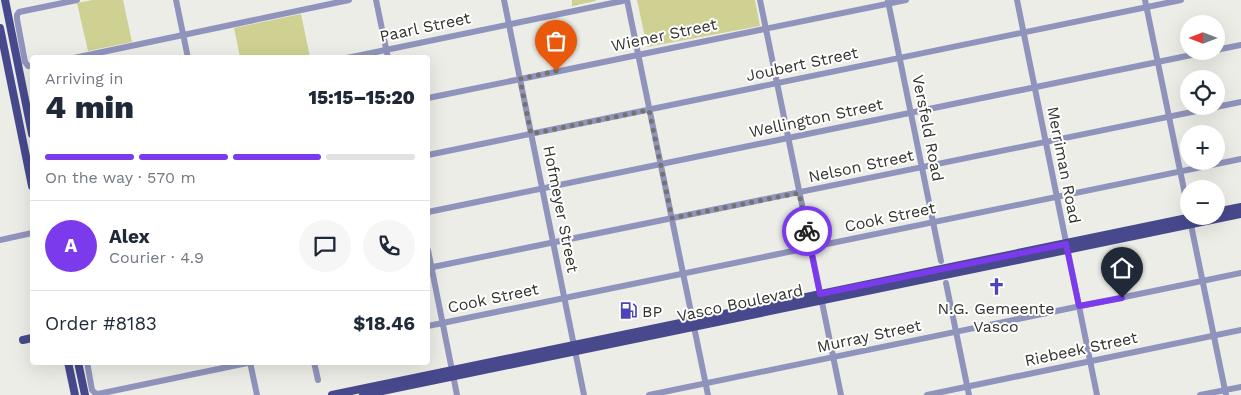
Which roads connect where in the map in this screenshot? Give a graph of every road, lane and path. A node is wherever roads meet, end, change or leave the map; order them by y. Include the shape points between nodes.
1 (4, 0) edge
2 (77, 0) edge
3 (176, 0) edge
4 (349, 0) edge
5 (376, 0) edge
6 (504, 0) edge
7 (627, 0) edge
8 (760, 0) edge
9 (906, 0) edge
10 (1017, 0) edge
11 (1181, 0) edge
12 (889, 2) edge
13 (1146, 4) edge
14 (509, 24) junction
15 (0, 28) edge
16 (766, 28) junction
17 (1023, 33) junction
18 (183, 35) junction
19 (1241, 45) edge
20 (1225, 48) edge
21 (386, 49) junction
22 (88, 55) edge
23 (187, 55) edge
24 (360, 55) edge
25 (387, 55) edge
26 (638, 55) junction
27 (1180, 57) edge
28 (900, 58) junction
29 (1158, 62) junction
30 (30, 66) edge
31 (520, 79) junction
32 (778, 83) junction
33 (1034, 87) junction
34 (430, 98) edge
35 (1241, 102) edge
36 (649, 110) junction
37 (912, 112) junction
38 (1169, 117) junction
39 (30, 124) edge
40 (531, 134) junction
41 (788, 138) junction
42 (1046, 142) junction
43 (430, 154) edge
44 (1241, 159) edge
45 (660, 164) junction
46 (922, 167) junction
47 (1180, 171) junction
48 (30, 176) edge
49 (1182, 180) edge
50 (542, 188) junction
51 (799, 193) junction
52 (1056, 197) junction
53 (1241, 207) edge
54 (1225, 210) edge
55 (430, 212) edge
56 (1241, 214) edge
57 (1225, 215) edge
58 (672, 218) junction
59 (1180, 221) edge
60 (933, 222) junction
61 (1192, 225) edge
62 (30, 233) edge
63 (0, 240) edge
64 (553, 243) junction
65 (1067, 247) junction
66 (810, 248) junction
67 (941, 262) dead end
68 (430, 268) edge
69 (430, 272) edge
70 (683, 273) junction
71 (1241, 273) edge
72 (1203, 281) junction
73 (946, 283) dead end
74 (820, 297) junction
75 (564, 298) junction
76 (1079, 306) junction
77 (442, 323) junction
78 (693, 324) junction
79 (430, 326) edge
80 (1241, 330) edge
81 (956, 332) junction
82 (1214, 336) junction
83 (30, 338) edge
84 (23, 340) dead end
85 (574, 348) junction
86 (833, 357) junction
87 (1090, 361) junction
88 (68, 365) edge
89 (79, 365) edge
90 (88, 365) edge
91 (241, 365) edge
92 (251, 365) edge
93 (315, 365) edge
94 (452, 373) junction
95 (318, 380) dead end
96 (705, 383) junction
97 (968, 386) junction
98 (1241, 386) edge
99 (1225, 392) edge
100 (75, 395) edge
101 (85, 395) edge
102 (257, 395) edge
103 (332, 395) edge
104 (363, 395) edge
105 (457, 395) edge
106 (584, 395) edge
107 (649, 395) edge
108 (708, 395) edge
109 (841, 395) edge
110 (926, 395) edge
111 (969, 395) edge
112 (1097, 395) edge
113 (1200, 395) edge

1 - 39 main road
2 - 30 street via 18,13 25,62
3 - 18 street
4 - 18 street
5 - 21 street
6 - 14 street, Hofmeyer Street
7 - 14 street, Paarl Street
7 - 26 street
8 - 16 street
9 - 12 street, Wiener Street
10 - 17 street, Merriman Road
11 - 13 street, Joubert Street
12 - 16 street, Wiener Street
12 - 28 street, Versfeld Road
13 - 17 street, Joubert Street
13 - 29 street
14 - 21 street, Paarl Street
14 - 31 street, Hofmeyer Street
15 - 48 main road
16 - 26 street, Wiener Street
16 - 32 street
17 - 28 street, Joubert Street
17 - 33 street, Merriman Road
18 - 22 street
18 - 23 street
19 - 20 street
21 - 24 street, Paarl Street
21 - 25 street
26 - 31 street, Wiener Street
26 - 36 street
27 - 29 street, Wellington Street
28 - 32 street, Joubert Street
28 - 37 street, Versfeld Road
29 - 33 street, Wellington Street
29 - 38 street
31 - 34 street, Wiener Street
31 - 40 street, Hofmeyer Street
32 - 36 street, Joubert Street
32 - 41 street
33 - 37 street, Wellington Street
33 - 42 street, Merriman Road
35 - 38 street, Nelson Street
36 - 40 street, Joubert Street
36 - 45 street
37 - 41 street, Wellington Street
37 - 46 street, Versfeld Road
38 - 42 street, Nelson Street
38 - 47 street
40 - 43 street, Joubert Street
40 - 50 street, Hofmeyer Street
41 - 45 street, Wellington Street
41 - 51 street
42 - 46 street, Nelson Street
42 - 52 street, Merriman Road
44 - 47 street, Cook Street
45 - 50 street, Wellington Street
45 - 58 street
46 - 51 street, Nelson Street
46 - 60 street, Versfeld Road
47 - 49 street
47 - 52 street, Cook Street
50 - 55 street, Wellington Street
50 - 64 street, Hofmeyer Street
51 - 58 street, Nelson Street
51 - 66 street
52 - 60 street, Cook Street
52 - 65 street, Merriman Road
53 - 54 main road
56 - 57 main road, Vasco Boulevard
58 - 64 street, Nelson Street
58 - 70 street
59 - 65 main road, Vasco Boulevard
60 - 66 street, Cook Street
60 - 67 street, Versfeld Road
61 - 72 street
62 - 63 street
64 - 68 street, Nelson Street
64 - 75 street, Hofmeyer Street
65 - 74 main road, Vasco Boulevard
65 - 76 street, Merriman Road
66 - 70 street, Cook Street
66 - 74 street
69 - 77 street
70 - 75 street, Cook Street
70 - 78 street
71 - 72 street, Murray Street
72 - 76 street, Murray Street
72 - 82 street
73 - 81 street
74 - 78 main road, Vasco Boulevard
74 - 86 street
75 - 77 street, Cook Street
75 - 85 street, Hofmeyer Street
76 - 81 street, Murray Street
76 - 87 street, Merriman Road
77 - 79 street, Cook Street
77 - 94 street
78 - 85 main road, Vasco Boulevard
78 - 96 street
80 - 82 street, Riebeek Street
81 - 86 street, Murray Street
81 - 97 street
82 - 87 street, Riebeek Street
82 - 99 street
83 - 84 main road
85 - 94 main road, Vasco Boulevard
85 - 106 street, Hofmeyer Street
86 - 96 street, Murray Street
86 - 109 street
87 - 97 street, Riebeek Street
87 - 112 street, Merriman Road
88 - 100 main road
89 - 101 main road
90 - 91 street via 92,390 98,394
92 - 102 street
93 - 95 street
94 - 103 main road, Vasco Boulevard
94 - 104 main road, Vasco Boulevard
94 - 105 street
96 - 107 street, Murray Street
96 - 108 street
97 - 110 street, Riebeek Street
97 - 111 street
98 - 99 street
99 - 113 street

